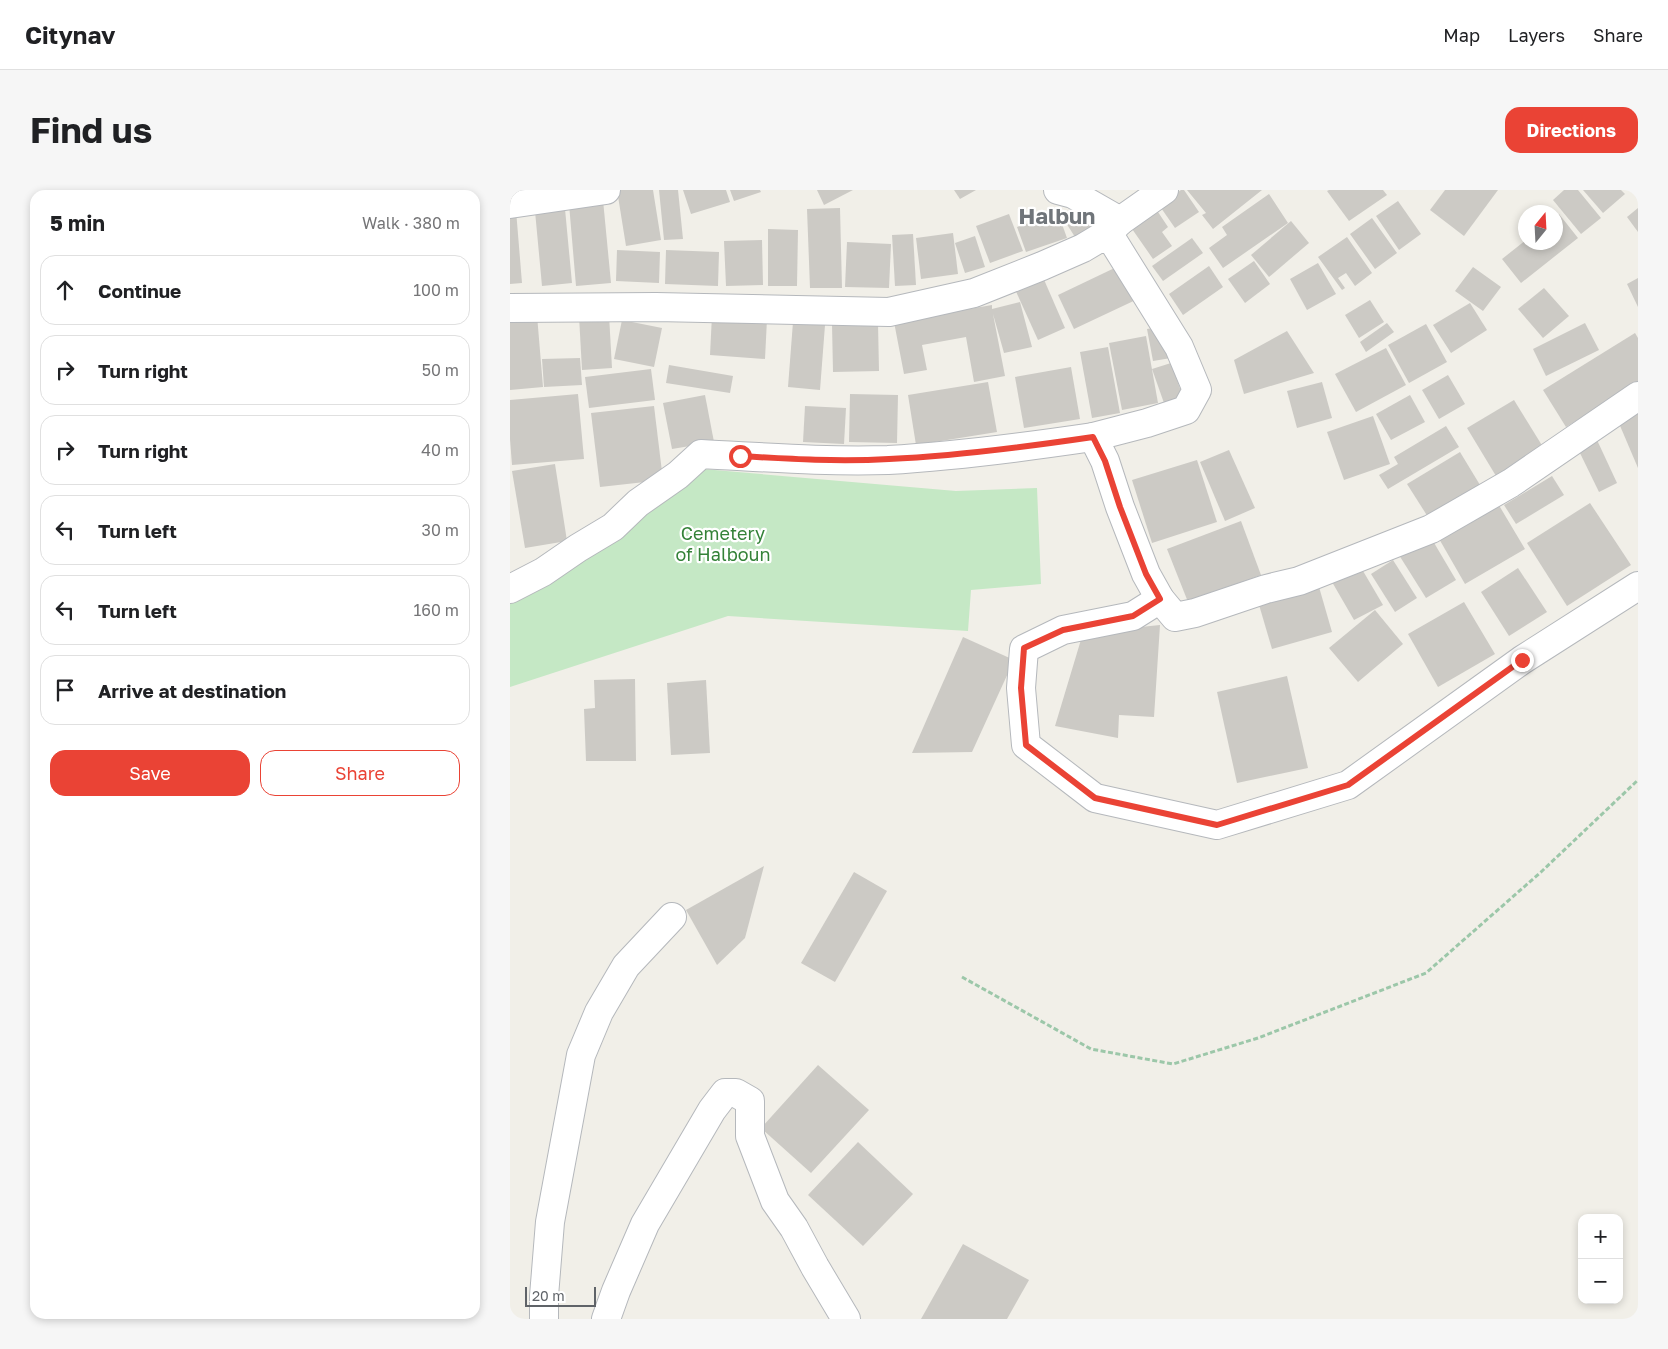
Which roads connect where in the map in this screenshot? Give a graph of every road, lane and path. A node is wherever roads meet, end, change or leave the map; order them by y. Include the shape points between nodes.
1 (606, 190) edge
2 (1058, 190) edge
3 (1164, 190) edge
4 (510, 204) edge
5 (1114, 227) junction
6 (510, 308) edge
7 (1638, 396) edge
8 (1093, 437) junction
9 (1638, 586) edge
10 (510, 589) edge
11 (1160, 599) junction
12 (1638, 780) edge
13 (672, 917) dead end
14 (962, 977) dead end
15 (544, 1319) edge
16 (606, 1319) edge
17 (846, 1319) edge

1 - 4 street
2 - 5 street via 1072,194
3 - 5 street
5 - 6 street via 1083,248 974,293 889,312
5 - 8 street via 1180,347 1198,390 1186,410
7 - 11 street via 1511,483 1430,530 1299,581 1195,613 1175,617
8 - 10 street via 988,452 888,460 814,461 701,454 638,503 613,527
8 - 11 street via 1105,461 1146,574
9 - 11 street via 1522,660 1348,785 1217,825 1095,798 1026,745 1021,688 1024,648 1063,630 1133,616
12 - 14 path via 1541,872 1426,972 1258,1038 1174,1064 1091,1049
13 - 15 street via 626,966 599,1012 581,1055 550,1222
16 - 17 street via 645,1224 725,1093 736,1093 750,1101 750,1136 775,1201

